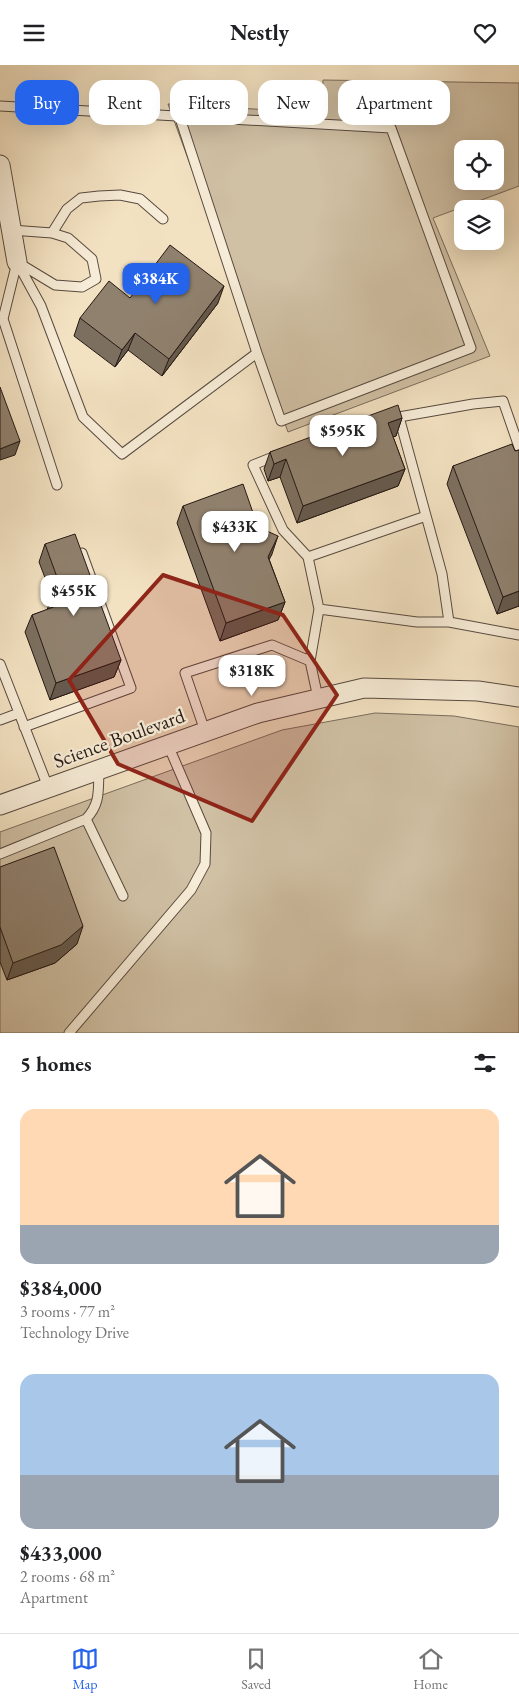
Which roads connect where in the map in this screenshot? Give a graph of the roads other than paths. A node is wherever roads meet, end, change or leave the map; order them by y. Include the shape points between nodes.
1 (0, 106) edge
2 (170, 115) edge
3 (248, 119) edge
4 (182, 125) edge
5 (0, 165) edge
6 (4, 207) edge
7 (163, 219) dead end
8 (12, 230) junction
9 (52, 233) junction
10 (17, 261) junction
11 (2, 311) edge
12 (257, 353) junction
13 (384, 415) edge
14 (400, 417) junction
15 (519, 447) edge
16 (290, 451) edge
17 (57, 485) dead end
18 (426, 515) junction
19 (82, 553) edge
20 (308, 557) junction
21 (320, 609) junction
22 (449, 622) junction
23 (519, 635) edge
24 (310, 661) junction
25 (0, 664) edge
26 (4, 681) edge
27 (519, 697) edge
28 (318, 699) junction
29 (19, 713) junction
30 (0, 721) edge
31 (24, 727) junction
32 (205, 731) junction
33 (168, 745) junction
34 (99, 769) junction
35 (48, 787) junction
36 (0, 805) edge
37 (86, 819) junction
38 (0, 854) edge
39 (123, 896) dead end
40 (69, 1033) edge

1 - 2 lane
3 - 12 lane via 391,128 471,348 281,421
4 - 12 lane
5 - 6 street
6 - 8 street
7 - 9 lane via 140,199 120,195 99,196 81,199 67,209
8 - 9 lane
8 - 10 street
9 - 10 lane via 68,238 92,259 96,279 82,287 55,285
10 - 11 lane
10 - 12 lane via 41,306 83,417 122,454
11 - 17 lane
13 - 14 lane
14 - 15 lane via 503,401
14 - 18 lane
16 - 20 lane via 253,465 283,530
18 - 20 lane
18 - 22 lane via 442,574
19 - 31 lane via 131,688
20 - 21 lane
21 - 22 lane via 417,622
21 - 24 lane
22 - 23 lane
24 - 28 lane
24 - 32 lane via 272,645 186,673
25 - 26 lane
26 - 29 lane
27 - 28 street, Science Boulevard via 478,691 364,688
28 - 32 street, Science Boulevard via 258,713
29 - 30 lane
29 - 31 lane
31 - 35 lane
32 - 33 street, Science Boulevard
33 - 34 street, Science Boulevard
33 - 40 lane via 206,833 205,865 191,890
34 - 35 street, Science Boulevard
34 - 37 lane via 98,801
35 - 36 street, Science Boulevard
37 - 38 lane
37 - 39 lane

